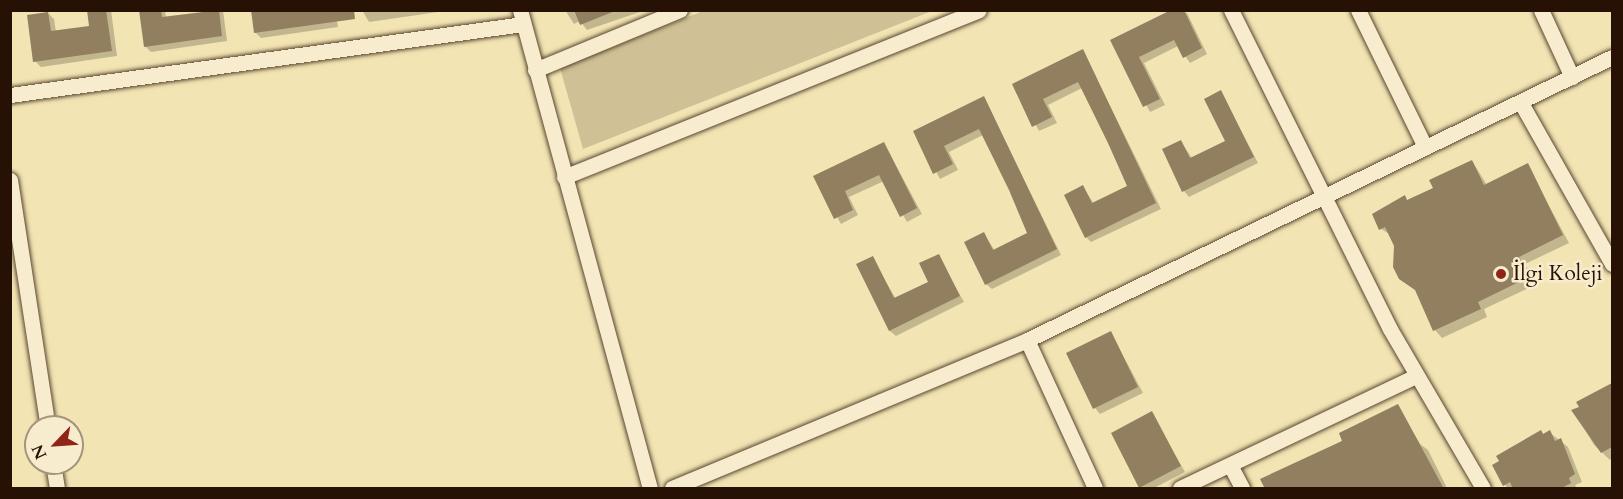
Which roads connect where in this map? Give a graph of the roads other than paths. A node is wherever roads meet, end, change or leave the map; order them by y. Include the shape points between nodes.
1 (680, 10) edge
2 (979, 10) edge
3 (1231, 10) edge
4 (1359, 10) edge
5 (1541, 10) edge
6 (521, 17) edge
7 (1612, 57) edge
8 (535, 70) junction
9 (1572, 77) junction
10 (10, 95) edge
11 (1521, 103) junction
12 (1425, 147) junction
13 (564, 177) junction
14 (10, 180) edge
15 (1324, 197) junction
16 (16, 258) edge
17 (1612, 264) edge
18 (1027, 340) junction
19 (1416, 376) junction
20 (46, 415) edge
21 (1230, 465) junction
22 (650, 489) edge
23 (672, 489) edge
24 (1095, 489) edge
25 (1180, 489) edge
26 (1242, 489) edge
27 (1483, 489) edge

1 - 8 street
2 - 13 street
3 - 15 street
4 - 12 street
5 - 9 street
6 - 8 street
6 - 10 street
7 - 9 street
8 - 13 street
9 - 11 street
11 - 12 street
11 - 17 street
12 - 15 street
13 - 22 street
14 - 16 street
15 - 18 street
15 - 19 street
16 - 20 street
18 - 23 street
18 - 24 street
19 - 21 street
19 - 27 street
21 - 25 street
21 - 26 street

